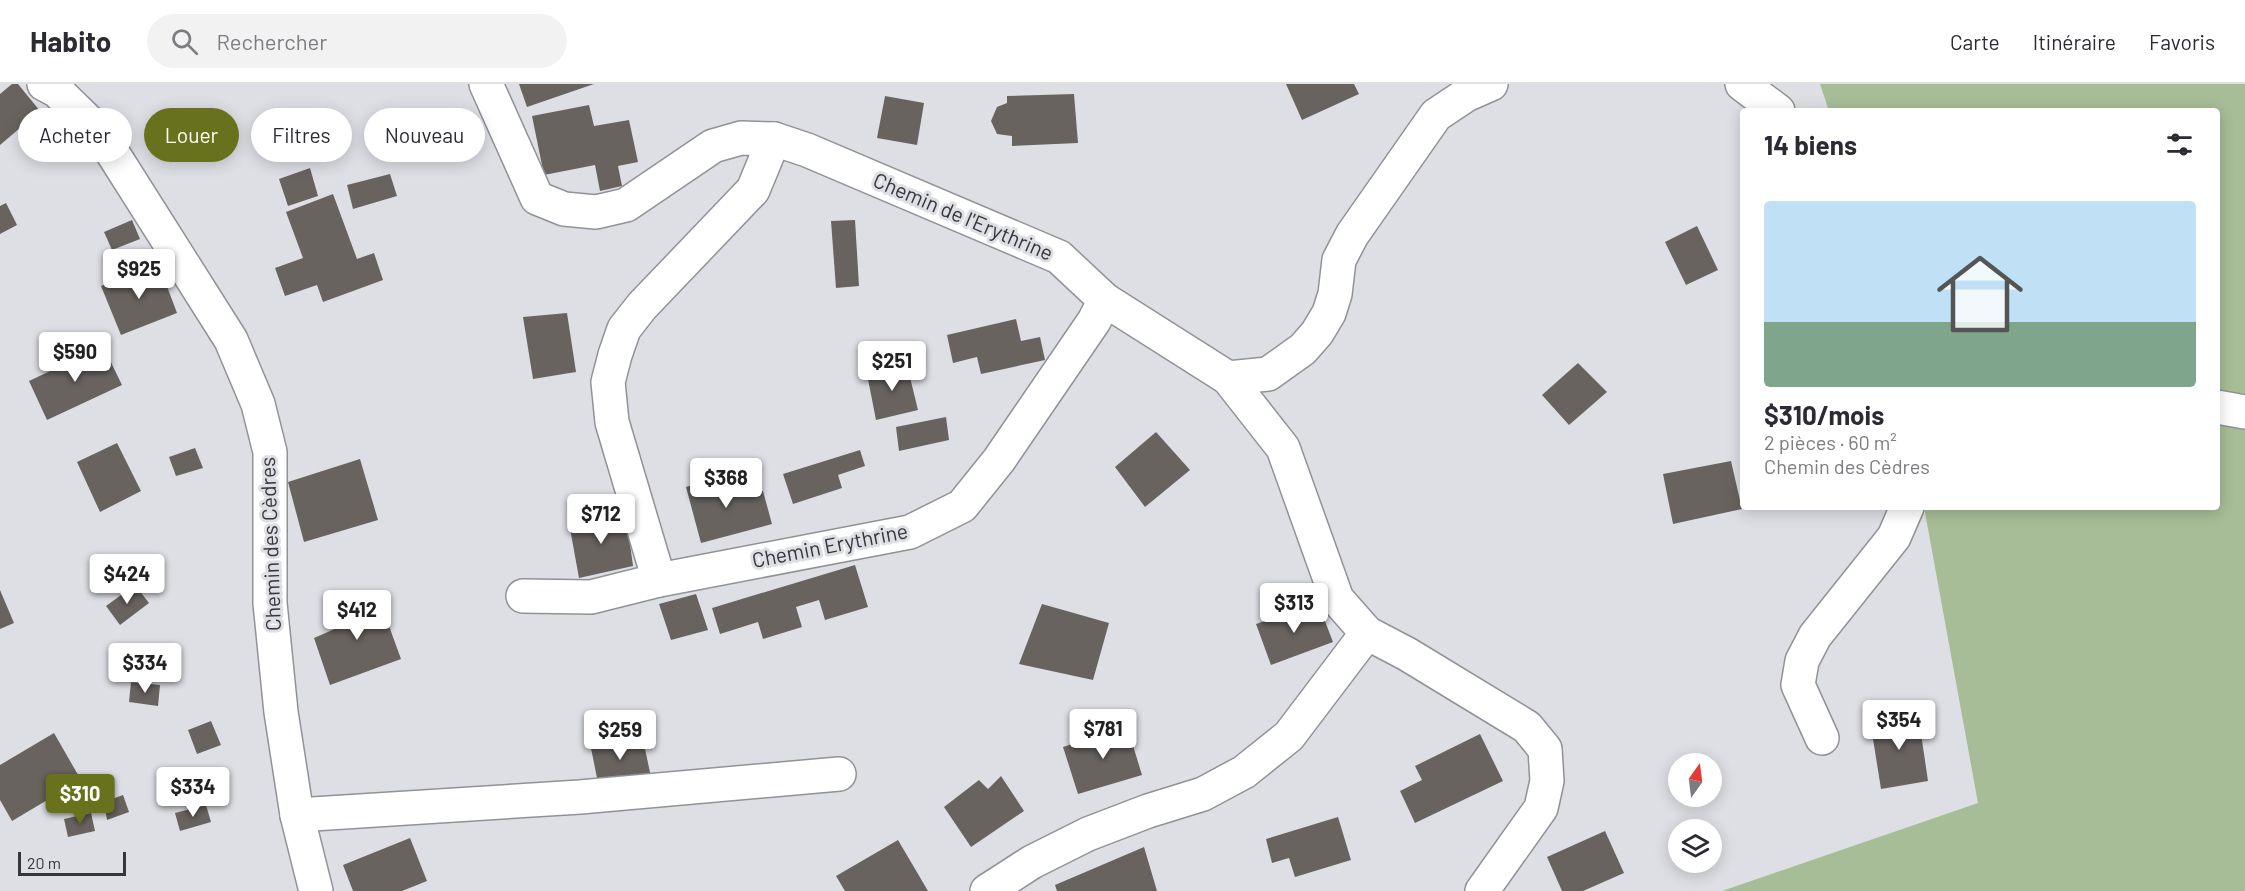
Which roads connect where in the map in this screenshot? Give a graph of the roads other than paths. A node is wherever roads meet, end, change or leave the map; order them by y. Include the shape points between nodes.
1 (44, 84) edge
2 (486, 84) edge
3 (1491, 84) edge
4 (1743, 84) edge
5 (1774, 108) edge
6 (774, 139) junction
7 (1105, 300) junction
8 (1228, 378) junction
9 (2220, 408) edge
10 (2245, 412) edge
11 (1905, 510) edge
12 (659, 580) junction
13 (523, 596) dead end
14 (1367, 633) junction
15 (1822, 738) dead end
16 (839, 774) dead end
17 (297, 815) junction
18 (316, 891) edge
19 (987, 891) edge
20 (1482, 891) edge

1 - 17 street, Chemin des Cèdres via 57,91 100,133 231,340 258,404 270,452 270,603
2 - 6 street, Chemin de l'Erythrine via 537,198 564,209 596,212 626,205 713,146 741,138
3 - 8 street via 1466,94 1436,115 1423,133 1352,235 1339,260 1329,313 1303,349 1268,374
4 - 5 street
6 - 7 street, Chemin de l'Erythrine via 1059,256
6 - 12 street via 753,190 642,306 624,329 612,364 608,382 612,422
7 - 8 street, Chemin de l'Erythrine
7 - 12 street, Chemin Erythrine via 999,460 962,506 910,532
8 - 14 street, Chemin de l'Erythrine via 1283,448 1337,599
9 - 10 street
11 - 15 street via 1894,537 1815,636 1802,661 1798,685
12 - 13 street, Chemin Erythrine via 591,597
14 - 19 street via 1289,736 1244,772 1203,794 1089,834 1032,862
14 - 20 street via 1527,727 1545,749 1547,781 1541,808
16 - 17 street via 580,797
17 - 18 street, Chemin des Cèdres

